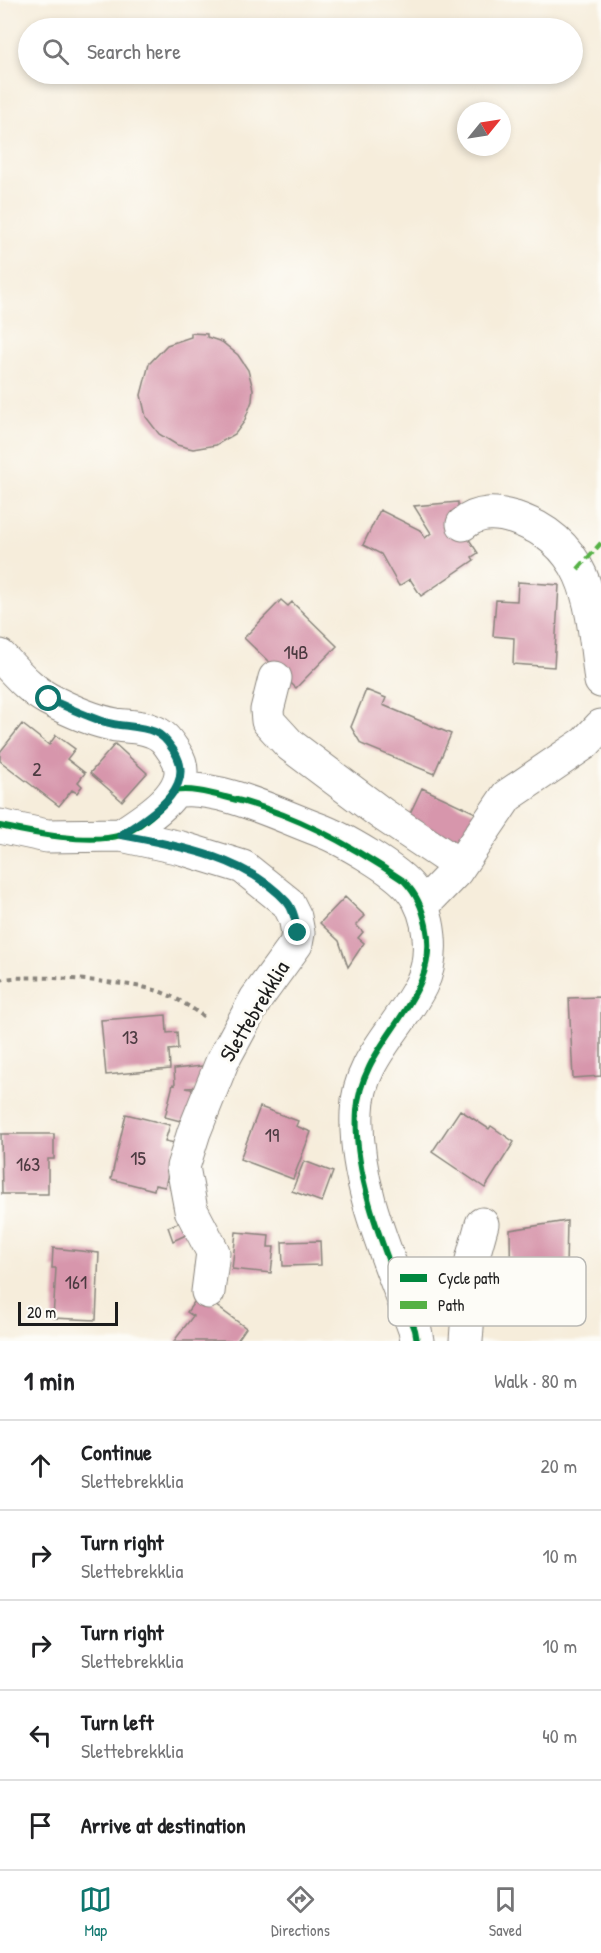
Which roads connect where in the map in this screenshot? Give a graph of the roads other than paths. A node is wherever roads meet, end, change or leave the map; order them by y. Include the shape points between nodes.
1 (463, 524) dead end
2 (0, 656) edge
3 (275, 678) dead end
4 (601, 681) edge
5 (600, 728) edge
6 (174, 791) junction
7 (0, 826) edge
8 (121, 835) junction
9 (456, 871) junction
10 (422, 906) junction
11 (482, 1224) dead end
12 (388, 1257) edge
13 (473, 1257) edge
14 (208, 1292) dead end
15 (414, 1326) edge
16 (467, 1326) edge
17 (417, 1341) edge
18 (466, 1341) edge

1 - 4 street via 474,515 485,513 508,516 530,524 560,545 578,569 590,597
2 - 6 street via 33,689 49,699 103,722 139,727 165,738 179,760
3 - 9 street via 268,721 290,745 448,858
5 - 9 street via 585,743 507,796
6 - 8 street via 150,815
6 - 10 street via 204,792 253,803 328,833 404,881
7 - 8 street, Slettebrekklia via 47,836
8 - 14 street, Slettebrekklia via 243,867 288,903 298,933 296,944 256,999 235,1038 183,1167 191,1210 213,1252
9 - 10 street
10 - 12 street via 430,942 428,968 369,1064 357,1110 357,1141 371,1210
11 - 13 street
15 - 17 street
16 - 18 street

